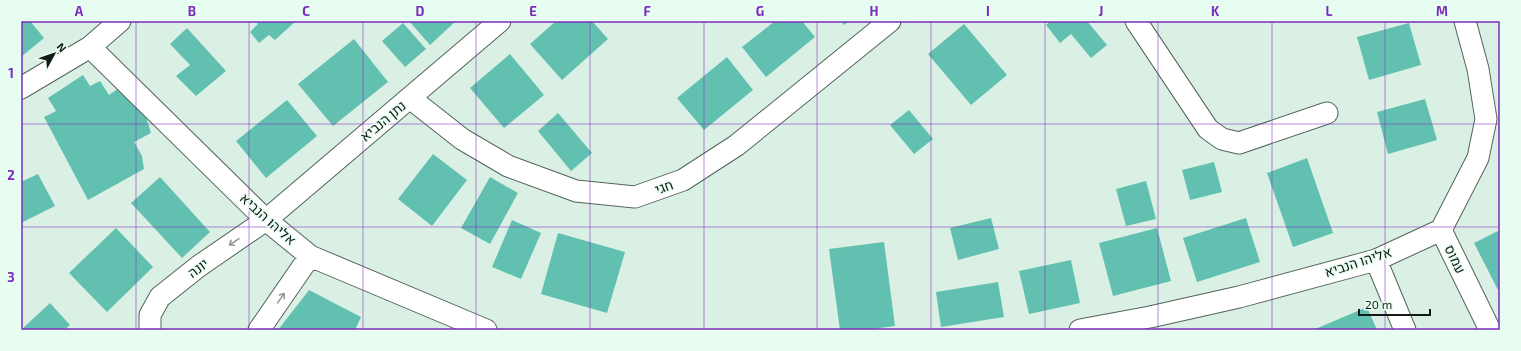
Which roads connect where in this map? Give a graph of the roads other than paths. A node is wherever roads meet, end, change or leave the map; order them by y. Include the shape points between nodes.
1 (120, 21) edge
2 (500, 21) edge
3 (890, 21) edge
4 (1136, 21) edge
5 (1465, 21) edge
6 (90, 47) junction
7 (21, 88) edge
8 (410, 98) junction
9 (1327, 113) dead end
10 (266, 220) junction
11 (1441, 230) junction
12 (310, 256) junction
13 (1376, 260) junction
14 (1152, 323) edge
15 (150, 330) edge
16 (259, 330) edge
17 (486, 330) edge
18 (1080, 330) edge
19 (1405, 330) edge
20 (1490, 330) edge

1 - 6 street
2 - 8 street, נתן הנביא
3 - 8 street, חגי via 736,145 683,180 635,197 576,191 508,166 462,139
4 - 9 street via 1208,129 1222,139 1239,143
5 - 11 street via 1478,69 1486,119 1478,158
6 - 7 street
6 - 10 street, אליהו הנביא
8 - 10 street, נתן הנביא
10 - 12 street, אליהו הנביא
10 -> 15 street, יונה via 199,266 160,297 150,315
11 - 13 street, אליהו הנביא
11 - 20 street, עמוס
16 -> 12 street
12 - 17 street, אליהו הנביא
13 - 14 street, אליהו הנביא
13 - 19 street
14 - 18 street, אליהו הנביא

